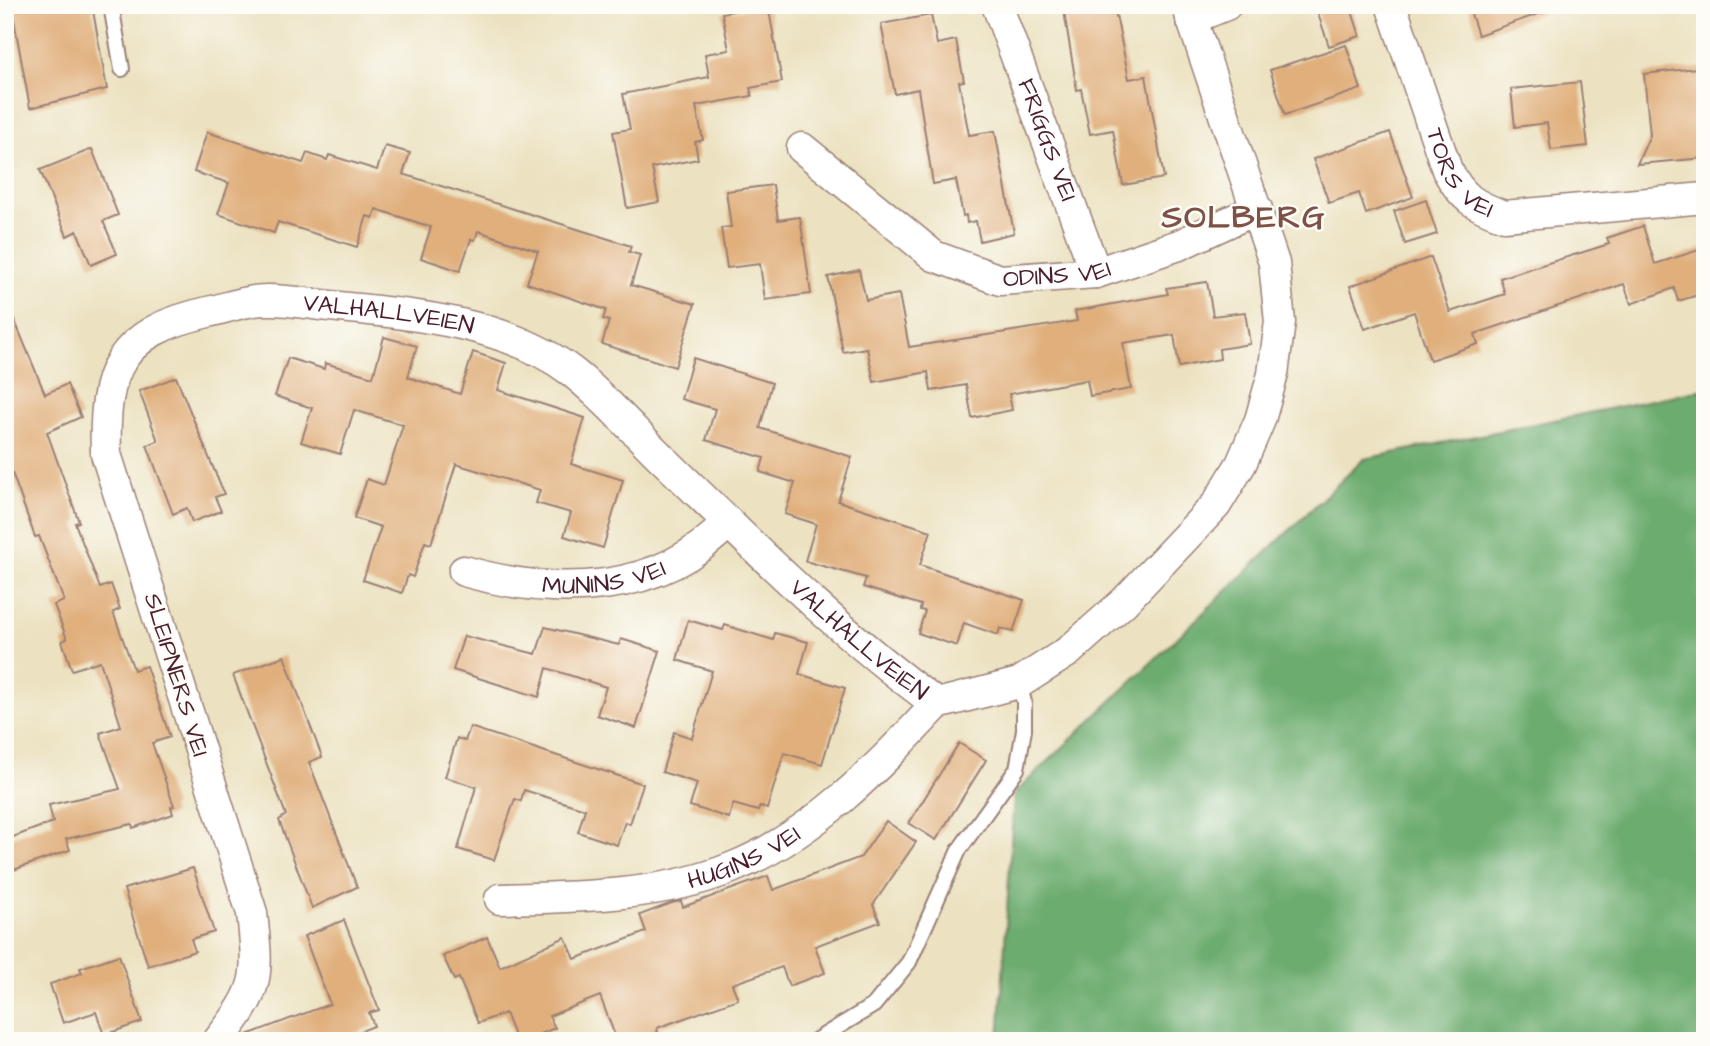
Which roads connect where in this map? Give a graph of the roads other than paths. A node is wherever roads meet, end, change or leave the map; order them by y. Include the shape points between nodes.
1 (111, 5) edge
2 (997, 5) edge
3 (1226, 5) edge
4 (1391, 5) edge
5 (1189, 12) edge
6 (122, 69) dead end
7 (802, 148) dead end
8 (1705, 198) edge
9 (1258, 209) junction
10 (1096, 273) junction
11 (169, 325) joint
12 (728, 522) junction
13 (464, 571) dead end
14 (1019, 683) junction
15 (937, 704) junction
16 (500, 899) dead end
17 (218, 1041) edge
18 (815, 1041) edge

1 - 6 lane
2 - 10 street, FRIGGS VEI
3 - 5 street
4 - 8 street, TORS VEI via 1447,170 1458,191 1477,206 1504,216
5 - 9 street, VALHALLVEIEN
7 - 10 street, ODINS VEI via 934,256 1000,280
9 - 10 street, ODINS VEI via 1179,245
9 - 14 street, VALHALLVEIEN via 1274,263 1280,322 1273,374 1241,464 1216,505 1132,594 1069,651
11 - 12 street, VALHALLVEIEN via 265,299 400,313 524,345 570,371
11 - 17 street, SLEIPNERS VEI via 133,345 113,372 104,409 106,454 252,912 258,971 244,1008
12 - 13 street, MUNINS VEI via 710,542 672,565 624,583 569,588 498,581
12 - 15 street, VALHALLVEIEN via 892,671
14 - 15 street, VALHALLVEIEN
14 - 18 lane via 1024,730 1017,769 959,850 909,962 874,1005
15 - 16 street, HUGINS VEI via 867,778 780,844 731,869 668,886

